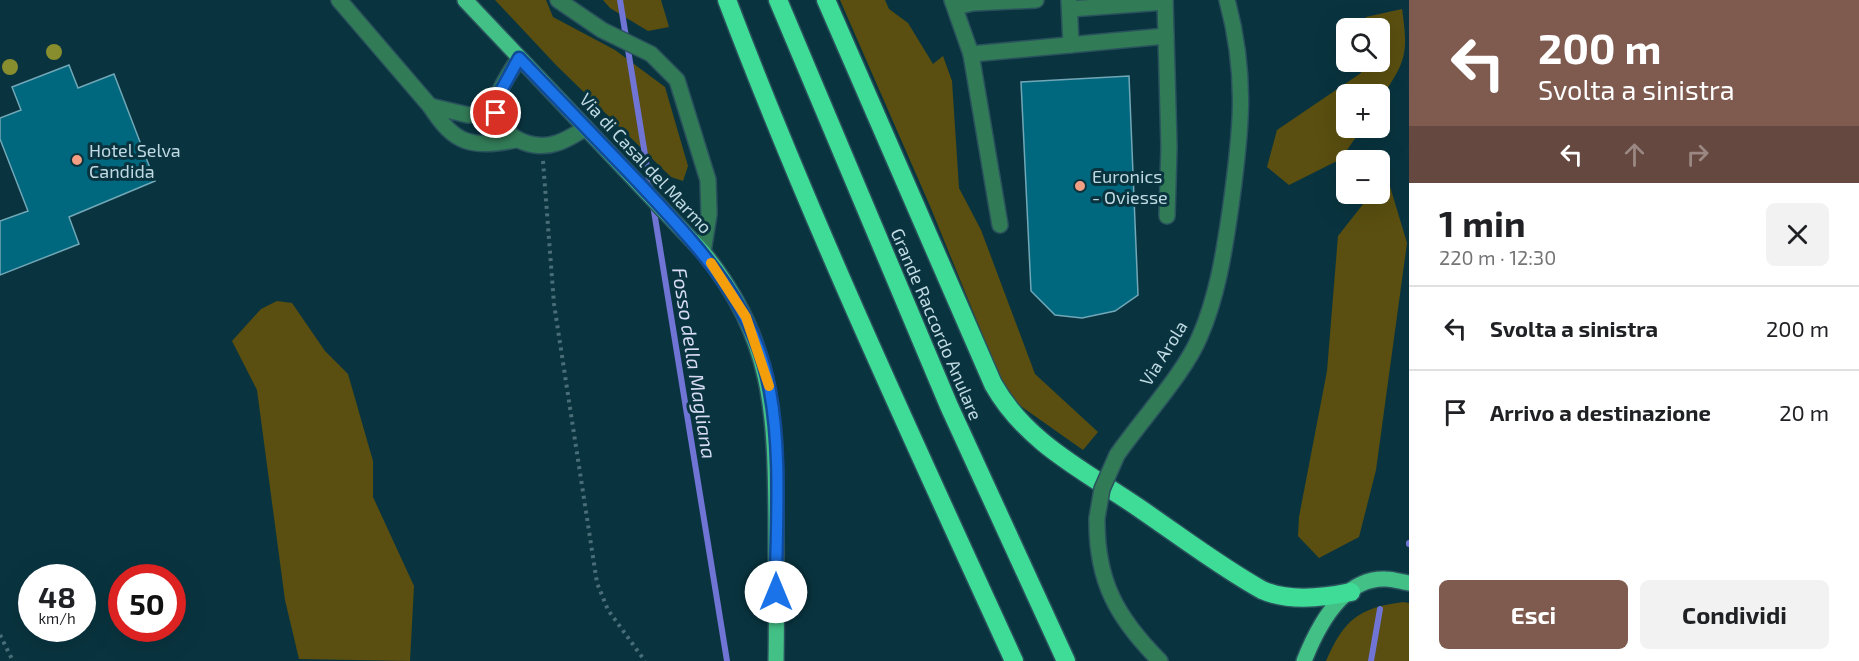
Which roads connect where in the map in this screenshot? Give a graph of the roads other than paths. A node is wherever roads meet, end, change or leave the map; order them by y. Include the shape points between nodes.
1 (339, 0) edge
2 (465, 0) edge
3 (558, 0) edge
4 (727, 0) edge
5 (778, 0) edge
6 (825, 0) edge
7 (1036, 0) edge
8 (1227, 0) edge
9 (1165, 1) edge
10 (954, 3) edge
11 (1070, 5) edge
12 (1166, 36) junction
13 (1071, 45) junction
14 (971, 54) junction
15 (519, 58) junction
16 (430, 106) junction
17 (496, 113) junction
18 (586, 128) junction
19 (516, 140) junction
20 (1167, 216) dead end
21 (1000, 225) dead end
22 (697, 246) junction
23 (1409, 576) edge
24 (1384, 579) junction
25 (1409, 584) edge
26 (1351, 592) junction
27 (776, 661) edge
28 (1014, 661) edge
29 (1066, 661) edge
30 (1160, 661) edge
31 (1304, 661) edge

1 - 16 street
2 - 15 main road, Via di Casal del Marmo
3 - 22 street via 602,30 651,54 676,80 708,180 709,214
4 - 28 highway via 768,109 829,250
5 - 29 highway, Grande Raccordo Anulare via 949,406
6 - 26 highway via 993,384 1020,423 1058,456 1262,590 1312,598
7 - 10 street
8 - 30 street, Via Arola, bridge via 1236,34 1243,100 1222,263 1200,337 1117,455 1102,489 1097,518 1101,566 1111,596 1129,627
9 - 11 street
9 - 12 street
10 - 14 street
11 - 13 street
12 - 13 street
12 - 20 street
13 - 14 street
14 - 21 street
15 - 17 street via 497,98
15 - 18 main road, Via di Casal del Marmo
16 - 17 street via 468,115
16 - 19 street via 450,134 460,140 485,146
17 - 19 street
18 - 19 street via 556,144 542,146
18 - 22 main road, Via di Casal del Marmo
22 - 27 main road, Via di Casal del Marmo via 746,317 770,389 776,442
23 - 24 street
24 - 25 main road
24 - 26 main road
26 - 31 main road via 1329,611

